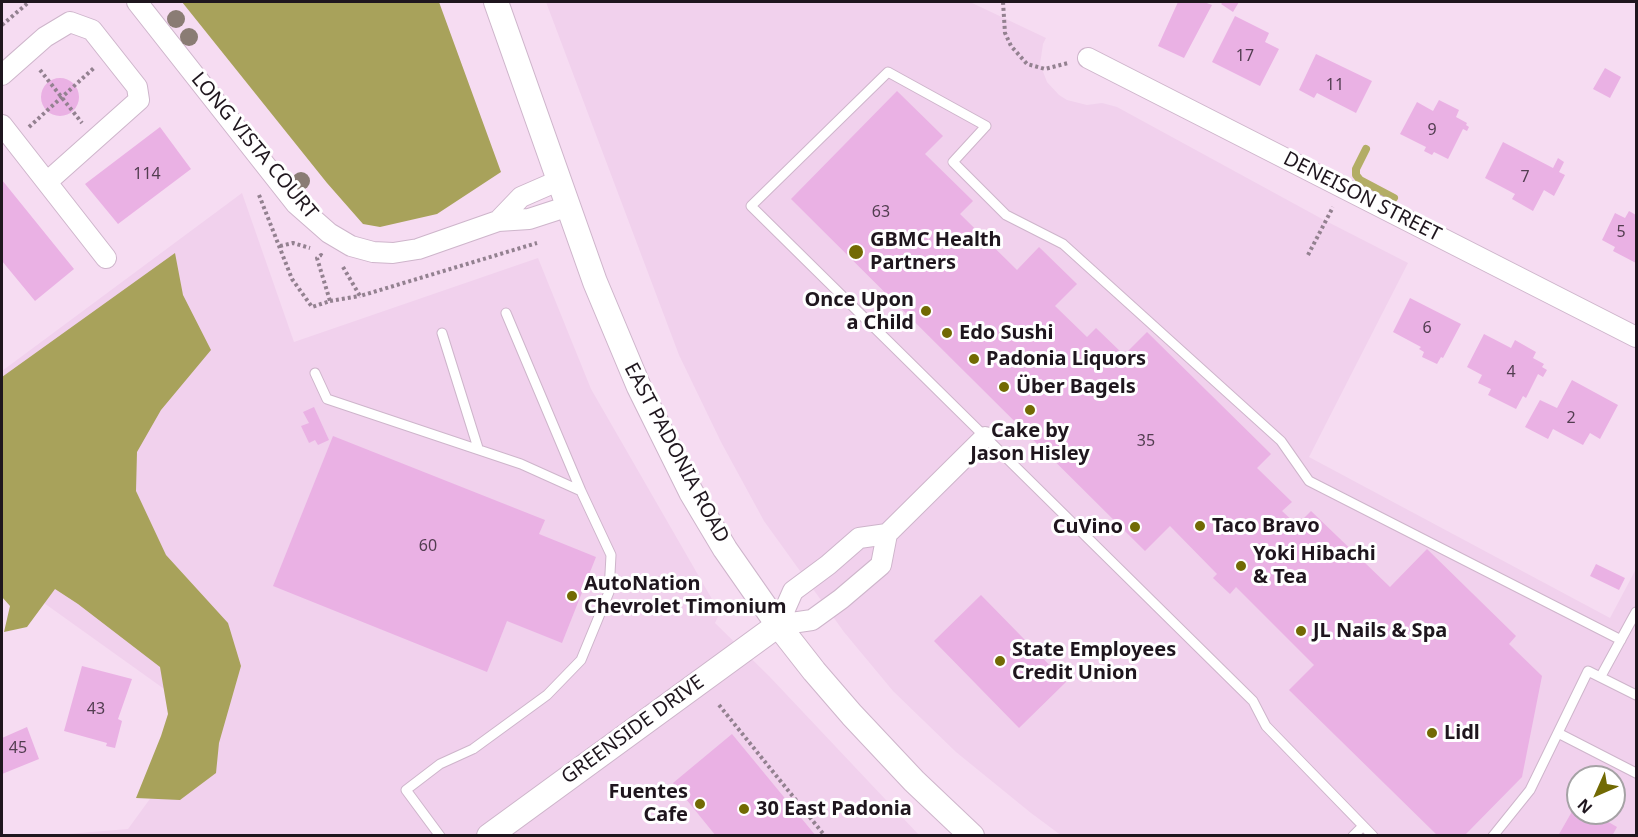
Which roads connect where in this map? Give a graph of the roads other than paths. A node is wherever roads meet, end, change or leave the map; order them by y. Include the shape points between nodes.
1 (137, 2) edge
2 (496, 2) edge
3 (1088, 58) road end
4 (2, 75) edge
5 (2, 125) edge
6 (560, 180) junction
7 (47, 182) junction
8 (569, 206) junction
9 (498, 221) junction
10 (106, 258) dead end
11 (506, 313) dead end
12 (442, 333) dead end
13 (1636, 337) edge
14 (315, 373) dead end
15 (985, 437) junction
16 (477, 448) junction
17 (581, 491) junction
18 (887, 534) junction
19 (1636, 612) edge
20 (778, 625) junction
21 (1621, 640) junction
22 (1601, 676) junction
23 (1636, 695) edge
24 (1557, 733) junction
25 (1636, 773) edge
26 (1363, 826) junction
27 (440, 836) edge
28 (489, 836) edge
29 (972, 836) edge
30 (1353, 836) edge
31 (1373, 836) edge
32 (1493, 836) edge

1 - 9 street, LONG VISTA COURT via 296,204 329,233 351,246 393,253 418,249
2 - 6 street, EAST PADONIA ROAD
3 - 13 street, DENEISON STREET
4 - 7 street via 45,37 70,22 92,30 137,87 139,100
5 - 7 street
6 - 8 street, EAST PADONIA ROAD
6 - 9 street via 521,197
7 - 10 street
8 - 9 street via 529,219
8 - 20 street, EAST PADONIA ROAD via 595,282 660,432 725,549
11 - 17 lane
12 - 16 lane
14 - 16 lane via 327,399
15 - 18 street
15 - 21 lane via 751,206 888,72 986,126 953,162 1006,215 1064,244 1281,441 1309,482
15 - 26 lane via 1253,701 1266,726
16 - 17 lane
17 - 27 lane via 611,555 609,592 581,660 547,695 473,749 440,764 406,790
18 - 20 street via 859,538 793,591
18 - 20 street via 881,565 841,599 812,620
19 - 21 lane
20 - 28 street, GREENSIDE DRIVE
20 - 29 street, EAST PADONIA ROAD via 852,716
21 - 22 lane
22 - 23 lane
22 - 24 lane via 1588,670
24 - 25 lane
24 - 32 lane via 1530,790
26 - 30 lane
26 - 31 lane

